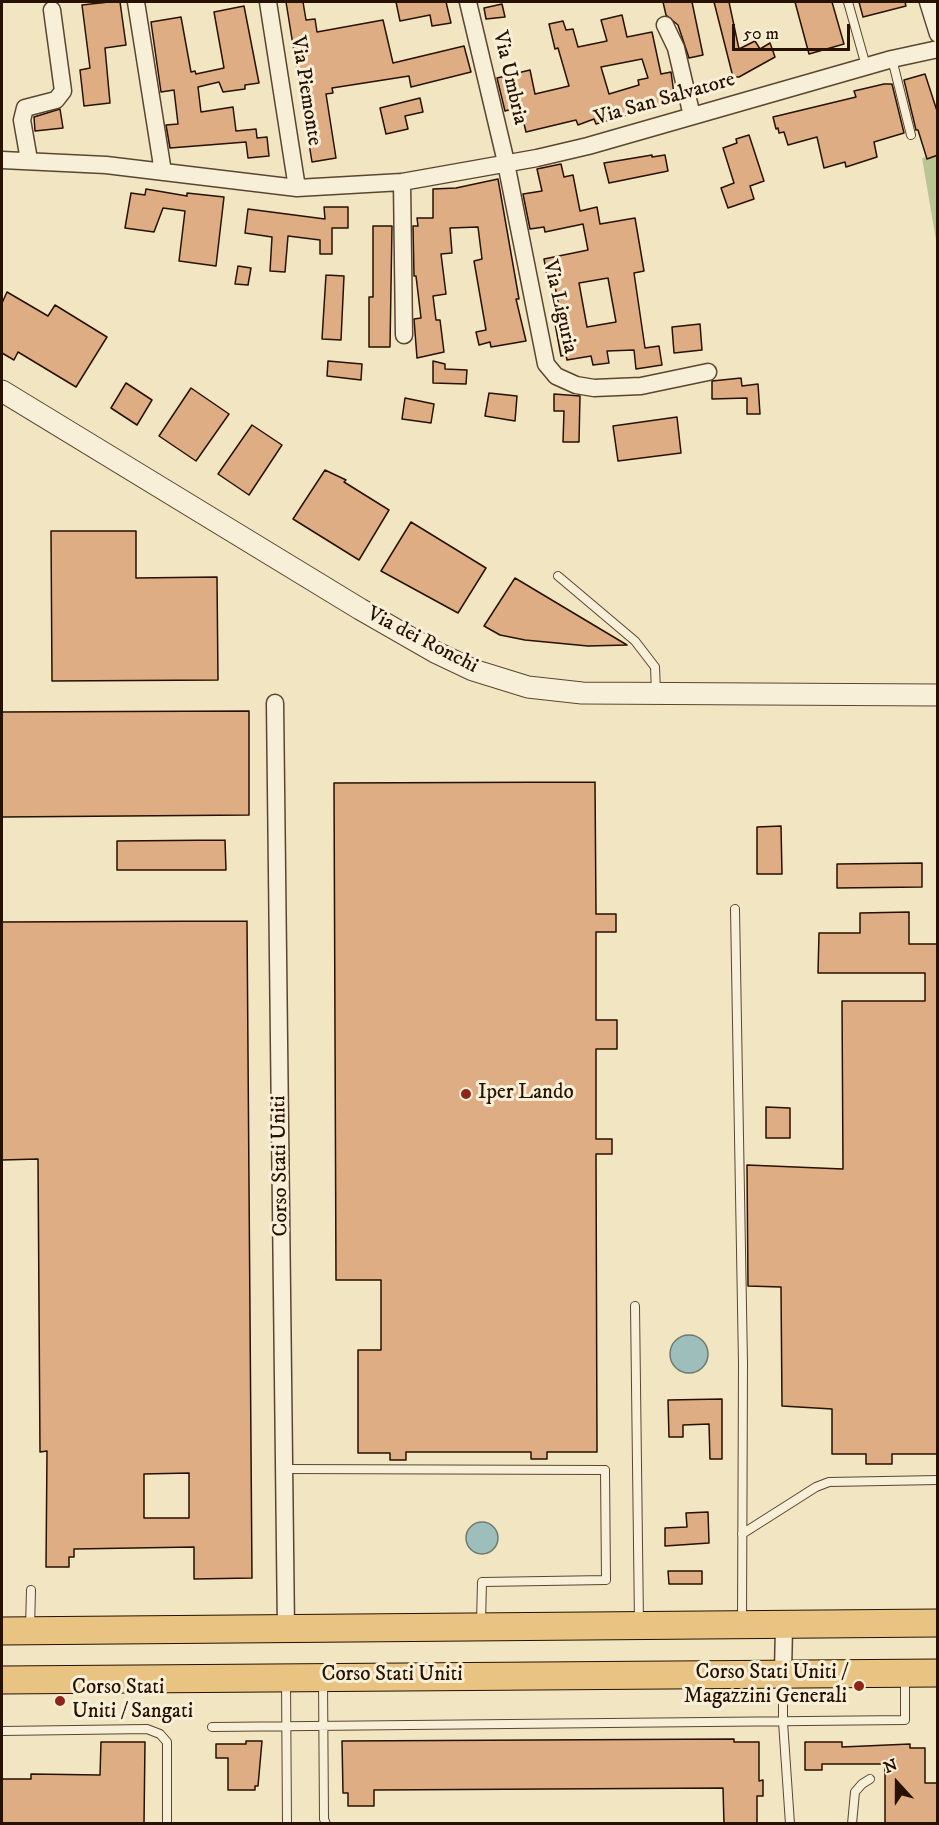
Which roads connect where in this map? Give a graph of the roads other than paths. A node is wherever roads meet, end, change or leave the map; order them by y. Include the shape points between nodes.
1 (136, 2) edge
2 (268, 2) edge
3 (468, 2) edge
4 (848, 2) edge
5 (928, 2) edge
6 (52, 10) dead end
7 (673, 25) dead end
8 (938, 34) edge
9 (938, 50) edge
10 (892, 59) junction
11 (866, 66) junction
12 (692, 116) junction
13 (911, 135) dead end
14 (2, 160) edge
15 (29, 160) junction
16 (506, 164) junction
17 (163, 172) junction
18 (402, 182) junction
19 (297, 188) junction
20 (404, 335) dead end
21 (708, 372) dead end
22 (2, 391) edge
23 (558, 576) dead end
24 (656, 692) junction
25 (938, 695) edge
26 (275, 703) dead end
27 (735, 909) dead end
28 (635, 1306) dead end
29 (284, 1469) junction
30 (938, 1480) edge
31 (742, 1534) junction
32 (31, 1590) dead end
33 (938, 1623) edge
34 (639, 1626) junction
35 (742, 1626) junction
36 (784, 1626) junction
37 (481, 1628) junction
38 (286, 1630) junction
39 (2, 1631) edge
40 (30, 1631) junction
41 (783, 1673) junction
42 (938, 1673) edge
43 (905, 1674) junction
44 (286, 1677) junction
45 (323, 1677) junction
46 (2, 1680) edge
47 (783, 1722) junction
48 (323, 1724) junction
49 (287, 1725) junction
50 (212, 1727) dead end
51 (2, 1731) edge
52 (870, 1779) dead end
53 (167, 1824) edge
54 (287, 1824) edge
55 (326, 1824) edge
56 (790, 1824) edge
57 (852, 1824) edge

1 - 17 street
2 - 19 street, Via Piemonte
3 - 16 street, Via Umbria
4 - 11 lane
5 - 8 street
6 - 15 street via 63,91 56,100 26,108 22,120
7 - 12 street
9 - 10 street, Via San Salvatore
10 - 11 street, Via San Salvatore
10 - 13 lane
11 - 12 street, Via San Salvatore
12 - 16 street, Via San Salvatore via 588,146
14 - 15 street, Via San Salvatore
15 - 17 street, Via San Salvatore
16 - 18 street, Via San Salvatore
16 - 21 street, Via Liguria via 546,364 556,376 594,388 641,386
17 - 19 street, Via San Salvatore
18 - 19 street, Via San Salvatore
18 - 20 street
22 - 24 street, Via dei Ronchi via 360,609 464,666 528,687 582,693
23 - 24 lane via 635,641 655,667
24 - 25 street, Via dei Ronchi
26 - 29 street, Corso Stati Uniti
27 - 31 lane
28 - 34 lane
29 - 37 lane via 605,1470 606,1581 482,1582
29 - 38 street, Corso Stati Uniti
30 - 31 lane via 829,1482
31 - 35 lane
32 - 40 lane
33 - 36 main road
34 - 35 main road
34 - 37 main road
35 - 36 main road
36 - 41 street
37 - 38 main road
38 - 40 main road
39 - 40 main road
41 - 43 main road, Corso Stati Uniti
41 - 45 main road, Corso Stati Uniti
41 - 47 lane
42 - 43 main road, Corso Stati Uniti
43 - 47 lane via 905,1720
44 - 45 main road, Corso Stati Uniti
44 - 46 main road, Corso Stati Uniti
44 - 49 lane
45 - 48 lane
47 - 48 lane
47 - 56 lane
48 - 49 lane
48 - 55 lane
49 - 50 lane
49 - 54 lane
51 - 53 lane via 147,1729 160,1734 166,1742
52 - 57 lane via 855,1792

